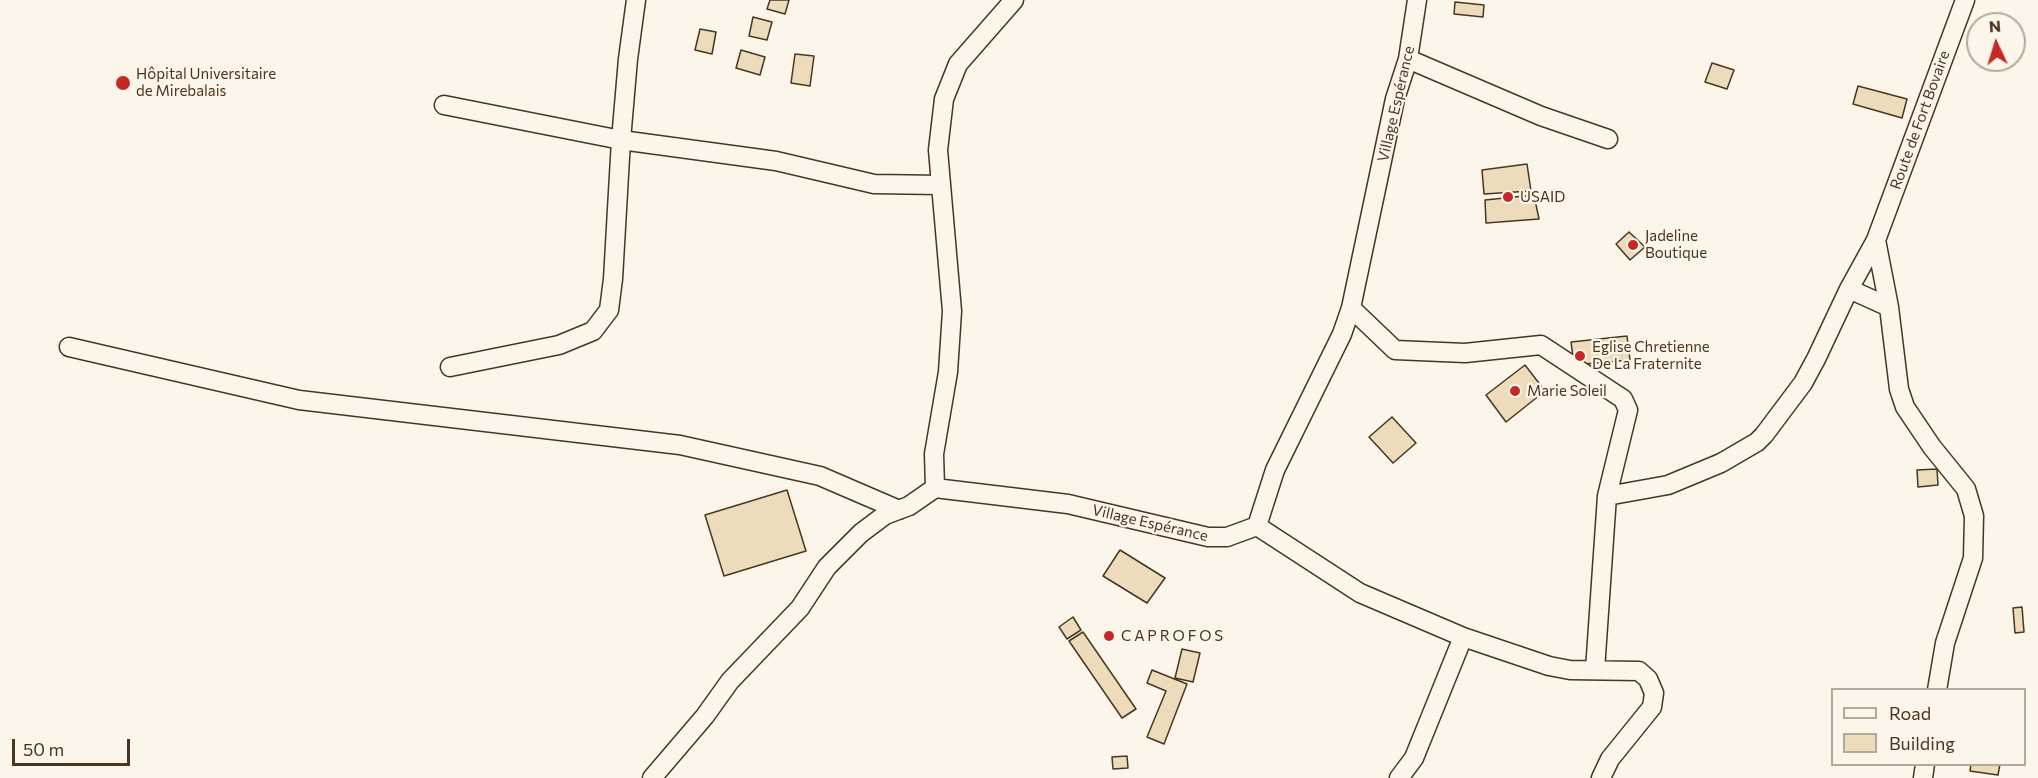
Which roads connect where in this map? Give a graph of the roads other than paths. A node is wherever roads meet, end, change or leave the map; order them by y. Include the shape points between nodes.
1 (636, 0) edge
2 (1014, 0) edge
3 (1417, 0) edge
4 (1965, 0) edge
5 (1408, 59) junction
6 (444, 105) dead end
7 (1608, 139) dead end
8 (621, 140) junction
9 (940, 184) junction
10 (1876, 240) junction
11 (1849, 289) junction
12 (1889, 307) junction
13 (1351, 308) junction
14 (69, 346) dead end
15 (450, 367) dead end
16 (935, 488) junction
17 (1607, 496) junction
18 (899, 510) junction
19 (1257, 526) junction
20 (1463, 637) junction
21 (1595, 670) junction
22 (1937, 688) edge
23 (652, 778) edge
24 (1399, 778) edge
25 (1601, 778) edge

1 - 8 street
2 - 9 street via 958,64 944,99 938,150
3 - 5 street, Village Espérance
4 - 10 street, Route de Fort Bovaire
5 - 7 street via 1541,116
5 - 13 street, Village Espérance via 1395,99
6 - 8 street
8 - 9 street via 768,159 874,184
8 - 15 street via 609,310 593,331 559,345
9 - 16 street via 952,311 948,372 934,454
10 - 11 street, Route de Fort Bovaire
10 - 12 street
11 - 12 street
11 - 17 street, Route de Fort Bovaire via 1803,383 1757,442 1668,485
12 - 22 street via 1899,389 1905,407 1966,489 1974,516 1973,558 1945,644
13 - 17 street via 1395,350 1464,353 1541,345 1623,399 1628,411
13 - 19 street, Village Espérance via 1275,470
14 - 18 street via 299,400 680,445 820,476
16 - 18 street
16 - 19 street, Village Espérance via 1068,504 1208,537 1227,537
17 - 21 street
18 - 23 street via 861,533 827,567 800,608 730,681
19 - 20 street via 1360,593
20 - 21 street via 1549,666
20 - 24 street via 1414,758
21 - 25 street via 1639,671 1654,693 1652,707 1610,759

